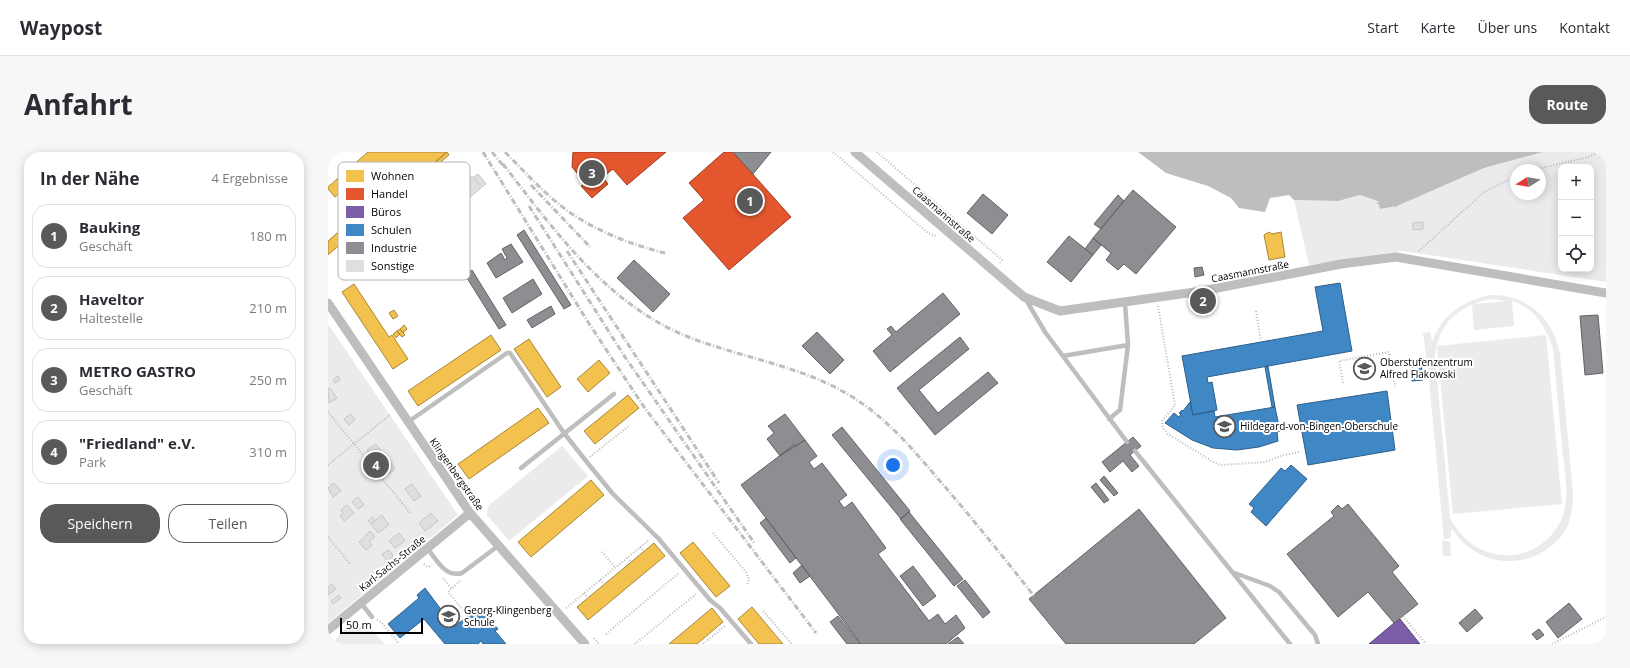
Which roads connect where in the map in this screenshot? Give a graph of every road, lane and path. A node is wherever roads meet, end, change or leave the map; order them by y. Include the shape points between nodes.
1 (833, 152) edge
2 (855, 152) edge
3 (877, 152) edge
4 (1599, 152) edge
5 (1546, 167) edge
6 (1510, 179) edge
7 (1415, 187) dead end
8 (1375, 188) dead end
9 (1378, 204) dead end
10 (1396, 207) dead end
11 (942, 238) dead end
12 (1426, 243) dead end
13 (994, 271) junction
14 (1606, 293) edge
15 (1024, 297) junction
16 (328, 303) edge
17 (1125, 303) junction
18 (1158, 305) dead end
19 (1256, 311) dead end
20 (1261, 342) dead end
21 (1128, 345) junction
22 (1063, 356) junction
23 (1343, 383) dead end
24 (1395, 387) dead end
25 (614, 394) dead end
26 (328, 412) edge
27 (388, 415) dead end
28 (1109, 419) junction
29 (408, 422) junction
30 (630, 425) dead end
31 (564, 433) junction
32 (1127, 442) dead end
33 (353, 444) junction
34 (1135, 451) dead end
35 (1299, 452) dead end
36 (586, 461) junction
37 (328, 465) edge
38 (521, 468) dead end
39 (411, 514) dead end
40 (470, 514) junction
41 (713, 533) dead end
42 (655, 535) junction
43 (328, 537) edge
44 (498, 546) junction
45 (640, 547) junction
46 (428, 548) junction
47 (644, 551) dead end
48 (602, 552) dead end
49 (627, 558) junction
50 (631, 562) dead end
51 (351, 565) dead end
52 (615, 568) junction
53 (684, 569) junction
54 (1232, 572) junction
55 (464, 578) dead end
56 (600, 580) junction
57 (604, 584) dead end
58 (747, 586) dead end
59 (701, 590) junction
60 (584, 593) junction
61 (588, 598) dead end
62 (562, 602) dead end
63 (361, 603) junction
64 (566, 608) junction
65 (764, 610) dead end
66 (571, 613) dead end
67 (468, 616) dead end
68 (1403, 616) dead end
69 (372, 617) joint
70 (1606, 617) edge
71 (731, 621) junction
72 (328, 630) edge
73 (711, 632) dead end
74 (590, 634) dead end
75 (606, 634) dead end
76 (714, 635) junction
77 (399, 644) edge
78 (585, 644) edge
79 (599, 644) edge
80 (636, 644) edge
81 (703, 644) edge
82 (751, 644) edge
83 (792, 644) edge
84 (1290, 644) edge
85 (1318, 644) edge
86 (1426, 644) edge
87 (1552, 644) edge

1 - 11 path via 928,233
2 - 13 street, Caasmannstraße
3 - 13 path via 1002,260
4 - 5 path via 1589,158
6 - 12 path via 1484,192
7 - 10 path via 1393,192
8 - 9 path
13 - 15 street, Caasmannstraße
14 - 17 street, Caasmannstraße via 1396,257 1342,264 1244,284
15 - 17 street, Caasmannstraße via 1060,311
15 - 22 lane via 1044,332
16 - 29 street, Klingenbergstraße
17 - 21 lane
18 - 35 path via 1175,405 1162,421 1163,428 1185,445 1221,465 1265,462
19 - 20 path
21 - 22 lane
21 - 28 lane via 1120,410
22 - 28 lane
23 - 24 path via 1339,361 1389,352
25 - 31 lane
26 - 33 path
27 - 33 path
28 - 32 lane
29 - 31 lane via 508,352
29 - 40 street, Klingenbergstraße
30 - 36 path
31 - 36 lane
31 - 38 lane
33 - 37 path
33 - 39 path
34 - 54 lane
36 - 42 lane via 613,494
40 - 44 street, Klingenbergstraße
40 - 46 street, Karl-Sachs-Straße
41 - 58 path via 746,572 749,579
42 - 45 path
42 - 53 lane
43 - 51 path
44 - 46 lane via 462,573 454,575 447,572
44 - 78 street, Klingenbergstraße
45 - 47 path
45 - 49 path
46 - 63 street, Karl-Sachs-Straße
48 - 52 path
49 - 50 path
49 - 52 path
52 - 56 path
53 - 59 lane
53 - 75 path
54 - 84 lane
54 - 85 lane via 1279,592 1315,635
55 - 67 path via 448,592
56 - 57 path
56 - 60 path
59 - 71 lane
59 - 80 path
60 - 61 path
60 - 64 path
62 - 64 path
63 - 69 lane
63 - 72 street, Karl-Sachs-Straße
64 - 66 path
65 - 83 path
68 - 86 path
69 - 77 path via 381,622
70 - 87 path
71 - 76 path
71 - 82 lane
73 - 76 path
74 - 79 path
76 - 81 path

